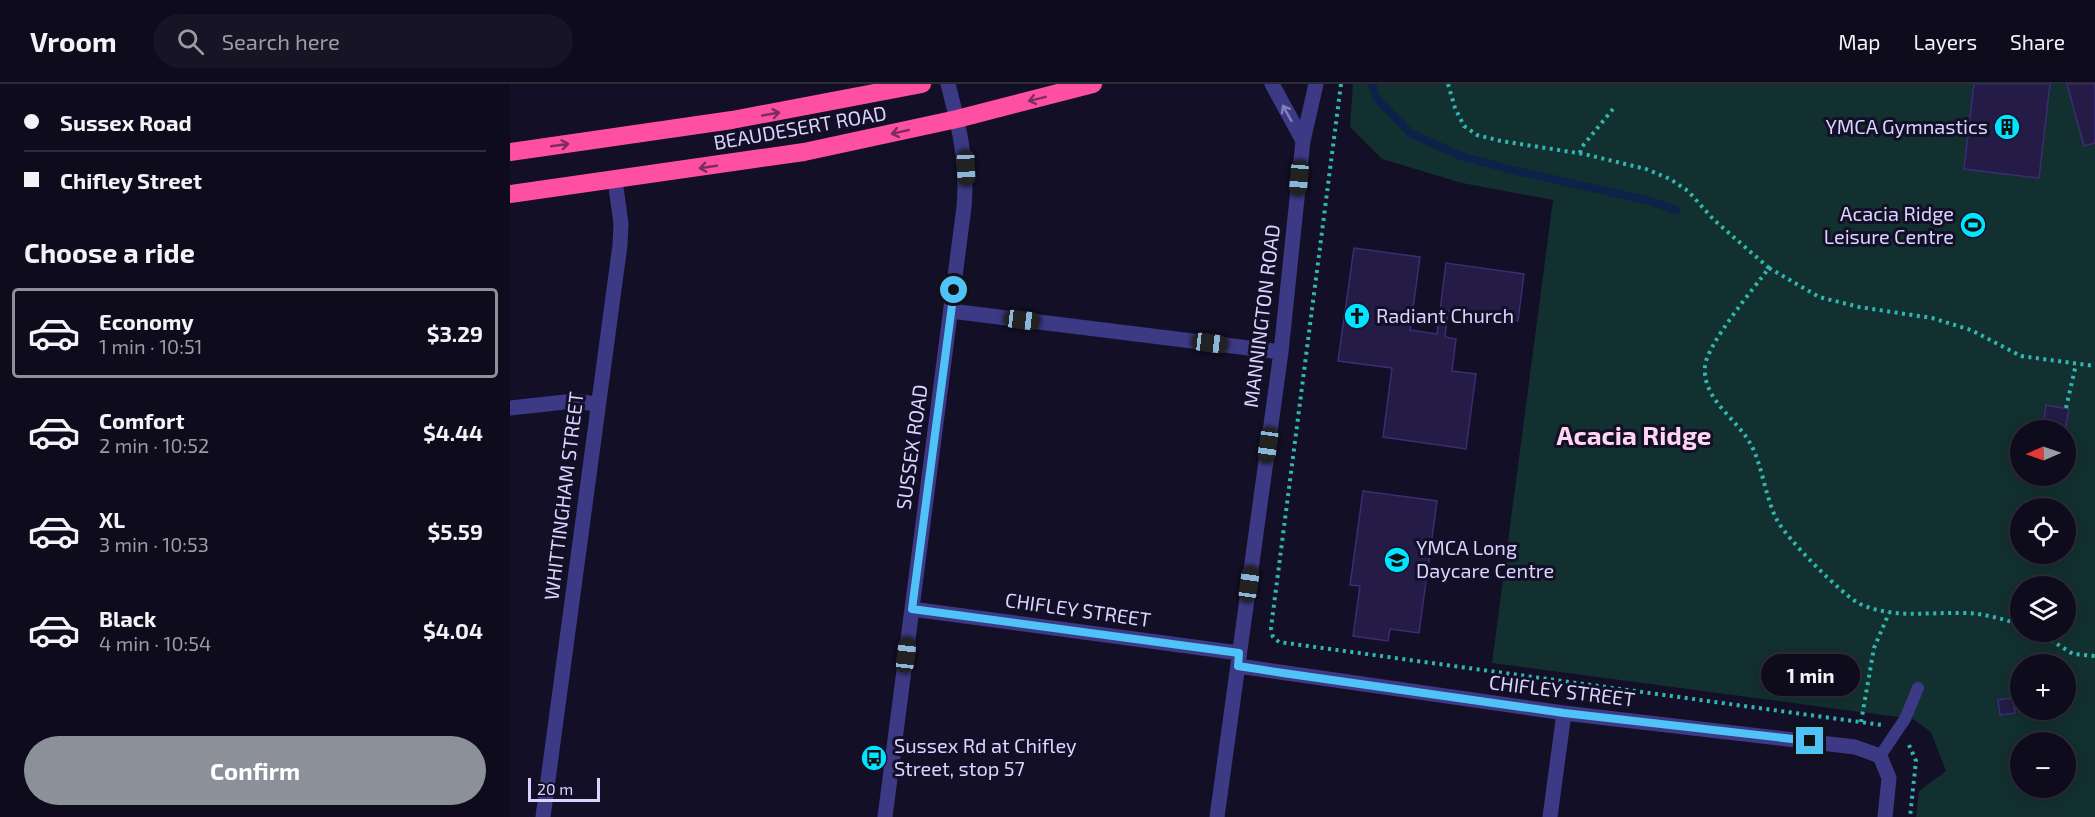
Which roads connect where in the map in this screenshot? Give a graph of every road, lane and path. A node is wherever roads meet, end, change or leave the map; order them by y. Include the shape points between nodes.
1 (922, 84) edge
2 (948, 84) edge
3 (1093, 84) edge
4 (1272, 84) edge
5 (1316, 84) edge
6 (1341, 84) edge
7 (1448, 84) edge
8 (1613, 109) dead end
9 (957, 119) junction
10 (1303, 141) junction
11 (510, 152) edge
12 (1580, 153) junction
13 (615, 180) junction
14 (510, 194) edge
15 (1769, 268) junction
16 (951, 311) junction
17 (1281, 352) junction
18 (2076, 364) junction
19 (2095, 366) edge
20 (597, 404) junction
21 (510, 408) edge
22 (2066, 408) dead end
23 (912, 609) junction
24 (1889, 613) junction
25 (2010, 621) edge
26 (2054, 642) edge
27 (2095, 656) edge
28 (1239, 660) junction
29 (1918, 688) dead end
30 (1564, 713) junction
31 (1861, 721) junction
32 (1897, 732) junction
33 (1855, 747) junction
34 (1880, 756) junction
35 (543, 817) edge
36 (885, 817) edge
37 (1216, 817) edge
38 (1550, 817) edge
39 (1885, 817) edge
40 (1910, 817) edge

11 -> 1 highway, BEAUDESERT ROAD via 732,120
2 - 9 street, SUSSEX ROAD
3 -> 9 highway, BEAUDESERT ROAD
10 -> 4 street
5 - 10 street, MANNINGTON ROAD
6 - 31 path via 1271,628 1273,637 1279,642 1443,666
7 - 12 path via 1464,126 1477,135
8 - 12 path
9 -> 13 highway, BEAUDESERT ROAD via 804,152
9 - 16 street, SUSSEX ROAD via 966,184
10 - 17 street, MANNINGTON ROAD
12 - 15 path via 1646,169 1670,180 1688,191 1714,220
13 - 14 highway, BEAUDESERT ROAD
13 - 20 street, WHITTINGHAM STREET via 620,245
15 - 18 path via 1819,297 1932,318 1971,330 2021,356
15 - 24 path via 1708,355 1705,373 1710,392 1751,444 1777,521 1835,586 1858,603
16 - 17 street
16 - 23 street, SUSSEX ROAD
17 - 28 street, MANNINGTON ROAD
18 - 19 path
18 - 22 path
20 - 21 street via 574,401
20 - 35 street, WHITTINGHAM STREET
23 - 28 street, CHIFLEY STREET
23 - 36 street, SUSSEX ROAD
24 - 25 path via 1984,614
24 - 31 path via 1874,648
26 - 27 path via 2073,654
28 - 30 street, CHIFLEY STREET
28 - 37 street, MANNINGTON ROAD
29 - 32 lane
30 - 33 street, CHIFLEY STREET
30 - 38 street
31 - 32 path via 1886,725
31 - 33 path
32 - 34 lane
32 - 40 path via 1910,745 1916,761
33 - 34 street, CHIFLEY STREET
34 - 39 street via 1889,778

